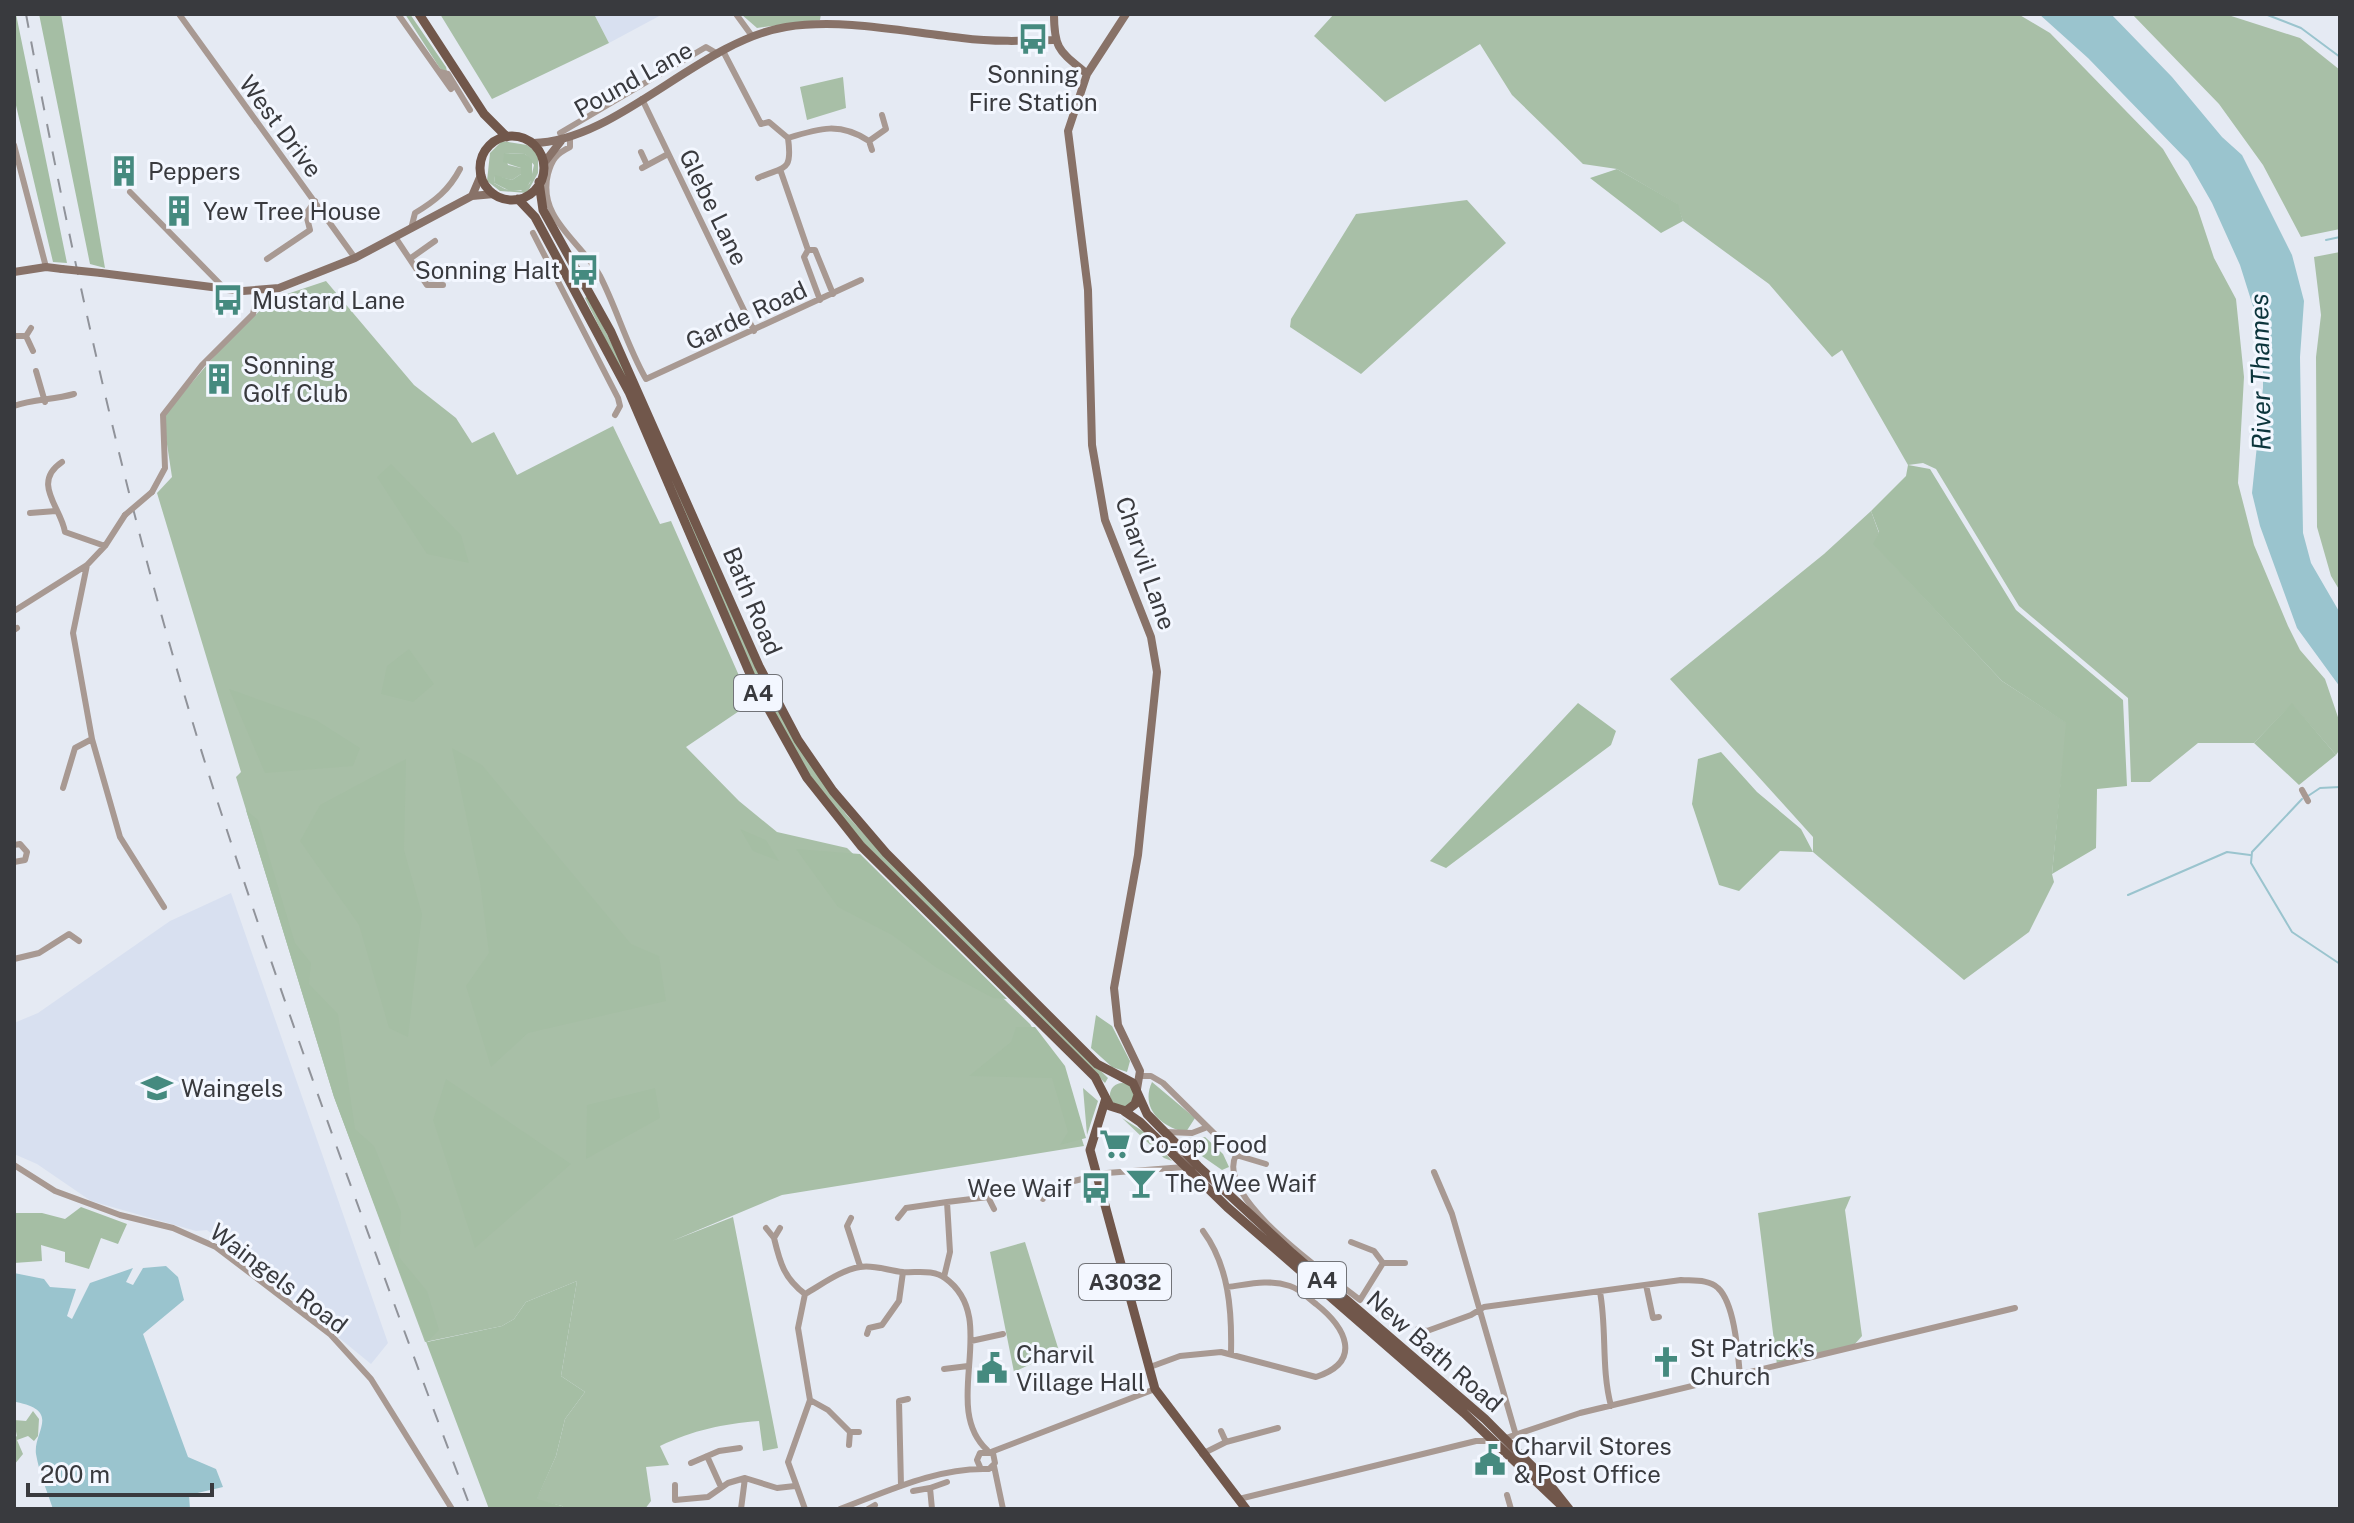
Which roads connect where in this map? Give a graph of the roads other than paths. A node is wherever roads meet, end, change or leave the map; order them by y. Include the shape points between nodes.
1 (179, 14) edge
2 (398, 14) edge
3 (419, 14) edge
4 (736, 14) edge
5 (1054, 14) edge
6 (1126, 14) edge
7 (752, 36) junction
8 (1054, 40) junction
9 (720, 52) junction
10 (440, 72) junction
11 (1087, 74) junction
12 (451, 89) dead end
13 (642, 99) junction
14 (470, 110) dead end
15 (484, 114) junction
16 (882, 115) dead end
17 (585, 124) junction
18 (507, 137) junction
19 (564, 137) junction
20 (788, 138) junction
21 (869, 141) junction
22 (533, 143) junction
23 (14, 145) edge
24 (488, 147) junction
25 (872, 150) dead end
26 (641, 152) dead end
27 (668, 154) junction
28 (544, 163) junction
29 (17, 165) edge
30 (460, 169) dead end
31 (781, 172) junction
32 (481, 175) junction
33 (758, 178) dead end
34 (539, 182) junction
35 (130, 192) dead end
36 (494, 194) junction
37 (472, 196) junction
38 (518, 199) junction
39 (315, 201) junction
40 (411, 229) junction
41 (533, 233) dead end
42 (395, 237) junction
43 (435, 241) dead end
44 (427, 249) junction
45 (405, 250) junction
46 (808, 250) junction
47 (436, 252) dead end
48 (399, 257) dead end
49 (355, 258) junction
50 (411, 258) junction
51 (267, 259) dead end
52 (46, 267) junction
53 (14, 272) edge
54 (861, 280) dead end
55 (427, 285) junction
56 (443, 285) dead end
57 (225, 289) junction
58 (589, 290) junction
59 (258, 291) junction
60 (421, 293) dead end
61 (833, 294) junction
62 (580, 296) junction
63 (820, 300) junction
64 (569, 304) junction
65 (31, 328) dead end
66 (754, 331) junction
67 (14, 336) edge
68 (26, 336) junction
69 (33, 351) dead end
70 (36, 371) dead end
71 (74, 394) dead end
72 (45, 402) junction
73 (14, 406) edge
74 (615, 415) dead end
75 (62, 462) dead end
76 (56, 511) junction
77 (30, 513) dead end
78 (105, 546) junction
79 (87, 565) junction
80 (14, 611) edge
81 (92, 739) junction
82 (63, 788) dead end
83 (2302, 790) dead end
84 (2308, 801) dead end
85 (14, 845) edge
86 (14, 862) edge
87 (162, 884) dead end
88 (154, 889) junction
89 (164, 907) dead end
90 (64, 925) dead end
91 (69, 934) junction
92 (79, 941) dead end
93 (14, 959) edge
94 (1136, 1062) junction
95 (1140, 1076) junction
96 (1123, 1079) junction
97 (1137, 1090) junction
98 (1106, 1097) junction
99 (1121, 1111) junction
100 (1098, 1124) junction
101 (1205, 1128) junction
102 (1165, 1132) junction
103 (1236, 1155) junction
104 (1266, 1164) dead end
105 (14, 1165) edge
106 (1185, 1167) junction
107 (1434, 1172) dead end
108 (1095, 1175) junction
109 (1045, 1178) dead end
110 (1045, 1188) junction
111 (993, 1190) dead end
112 (988, 1197) junction
113 (1043, 1199) dead end
114 (947, 1202) junction
115 (896, 1203) dead end
116 (906, 1208) junction
117 (994, 1209) dead end
118 (851, 1218) dead end
119 (898, 1218) dead end
120 (837, 1223) dead end
121 (847, 1226) junction
122 (766, 1228) dead end
123 (780, 1228) dead end
124 (1203, 1231) dead end
125 (774, 1238) junction
126 (1351, 1242) dead end
127 (1383, 1263) junction
128 (1405, 1263) dead end
129 (860, 1266) junction
130 (903, 1272) junction
131 (944, 1277) junction
132 (1646, 1285) junction
133 (1228, 1287) junction
134 (1600, 1292) junction
135 (805, 1294) junction
136 (2015, 1308) dead end
137 (1479, 1310) junction
138 (1653, 1318) dead end
139 (866, 1329) dead end
140 (1427, 1331) dead end
141 (1000, 1337) dead end
142 (971, 1341) junction
143 (1231, 1353) junction
144 (968, 1366) junction
145 (1150, 1367) junction
146 (944, 1369) dead end
147 (1740, 1376) junction
148 (1155, 1389) junction
149 (897, 1391) dead end
150 (908, 1399) dead end
151 (810, 1400) junction
152 (899, 1401) junction
153 (1611, 1406) junction
154 (1470, 1419) junction
155 (1278, 1428) dead end
156 (1221, 1431) dead end
157 (850, 1432) junction
158 (859, 1432) dead end
159 (1515, 1432) junction
160 (1478, 1435) junction
161 (1505, 1437) junction
162 (1491, 1441) junction
163 (1226, 1442) junction
164 (849, 1445) dead end
165 (740, 1448) dead end
166 (1005, 1448) junction
167 (1202, 1454) junction
168 (707, 1456) junction
169 (983, 1459) junction
170 (691, 1463) dead end
171 (995, 1463) junction
172 (745, 1478) junction
173 (947, 1482) dead end
174 (997, 1483) junction
175 (675, 1485) dead end
176 (795, 1486) junction
177 (901, 1486) junction
178 (721, 1487) junction
179 (930, 1488) junction
180 (913, 1491) dead end
181 (1507, 1495) dead end
182 (692, 1499) junction
183 (1239, 1499) junction
184 (875, 1505) dead end
185 (452, 1509) edge
186 (693, 1509) edge
187 (741, 1509) edge
188 (805, 1509) edge
189 (840, 1509) edge
190 (868, 1509) edge
191 (932, 1509) edge
192 (1003, 1509) edge
193 (1246, 1509) edge
194 (1511, 1509) edge
195 (1567, 1509) edge

1 - 39 street, West Drive
2 - 10 street
3 - 15 main road
4 - 7 street
5 - 8 main road
6 - 11 main road, Charvil Lane
7 - 8 main road, Pound Lane via 834,24 1002,42
7 - 9 main road, Pound Lane
8 - 11 main road
9 - 13 main road, Pound Lane
9 - 17 street via 706,47
9 - 20 street via 761,124 769,122
10 - 12 street
10 - 14 street via 448,74
11 - 94 main road, Charvil Lane via 1068,131 1088,290 1092,445 1105,520 1151,637 1157,672 1138,855 1114,988 1118,1025
13 - 17 main road, Pound Lane
13 - 27 street, Glebe Lane
15 - 18 main road
15 - 24 main road
16 - 21 street via 887,133
17 - 19 main road, Pound Lane
18 - 22 main road
18 - 24 main road
19 - 22 main road, Pound Lane
19 - 28 main road, Pound Lane
19 - 66 street, Garde Road via 570,147 551,163 547,200 599,275 646,379
20 - 21 street via 825,126
20 - 31 street via 791,156
21 - 25 street
22 - 28 main road
23 - 29 street
24 - 32 main road
26 - 27 street via 644,166
27 - 66 street, Glebe Lane
28 - 34 main road
29 - 52 street
30 - 40 street via 436,201 415,213
31 - 33 street
31 - 46 street
32 - 36 main road
32 - 37 main road
34 - 38 main road via 533,193
34 - 58 main road, Bath Road / A4 via 543,210
35 - 57 street
36 - 37 main road
36 - 38 main road
37 - 40 main road
38 - 62 main road, Bath Road / A4 via 533,213
39 - 49 street, West Drive
39 - 51 street via 306,214 310,230
40 - 42 main road
41 - 64 street
42 - 45 street
42 - 49 main road
43 - 44 street
44 - 47 street
44 - 50 street
45 - 48 street
45 - 50 street
46 - 61 street via 815,250
46 - 63 street via 804,257
49 - 59 main road
50 - 55 street
52 - 53 main road
52 - 57 main road, bridge
54 - 61 street, Garde Road
55 - 56 street
55 - 60 street
57 - 59 main road
58 - 62 main road
58 - 96 main road, Bath Road / A4 via 675,471 764,679 813,763 886,853 1097,1064
59 - 78 street, bridge via 253,314 195,372 163,415 165,468 152,492 125,515
61 - 63 street, Garde Road
62 - 64 street
62 - 98 main road, Bath Road / A4 via 645,425 759,695 807,778 861,846 1095,1077
63 - 66 street, Garde Road
64 - 74 street via 618,398
65 - 68 street
67 - 68 street
68 - 69 street
70 - 72 street
71 - 72 street
72 - 73 street via 30,396
75 - 76 street via 48,478 48,496
76 - 77 street
76 - 78 street via 65,532
78 - 79 street
79 - 80 street
79 - 81 street via 73,633
81 - 82 street via 75,748
81 - 88 street via 120,837
83 - 84 street
85 - 86 street via 27,852 25,860
87 - 88 street
88 - 89 street
90 - 91 street
91 - 92 street
91 - 93 street via 39,953
94 - 95 main road, Charvil Lane
94 - 96 main road
95 - 97 main road, Charvil Lane
95 - 101 street via 1163,1083
96 - 97 main road, Bath Road / A4
96 - 98 main road via 1110,1084
97 - 99 main road via 1135,1104
97 - 102 main road, New Bath Road / A4 via 1147,1114
98 - 99 main road, Bath Road / A4
98 - 100 main road, A3032
99 - 100 main road
99 - 106 main road, New Bath Road / A4 via 1140,1122
100 - 108 main road, A3032 via 1090,1143
101 - 102 street
101 - 103 street
102 - 161 main road, New Bath Road / A4 via 1240,1207
103 - 104 street
103 - 127 street via 1232,1171 1242,1196 1283,1238 1360,1300
105 - 185 street, Waingels Road via 55,1191 216,1247 330,1334 371,1379
106 - 108 street
106 - 154 main road, New Bath Road / A4
107 - 137 street via 1452,1214
108 - 110 street
108 - 145 main road, A3032
109 - 110 street
110 - 113 street
111 - 112 street
112 - 114 street
112 - 117 street
114 - 116 street
114 - 131 street via 950,1252
115 - 116 street
116 - 119 street
118 - 121 street
120 - 121 street
121 - 129 street
122 - 125 street
123 - 125 street
124 - 133 street
125 - 135 street via 787,1280
126 - 127 street via 1374,1251
127 - 128 street
129 - 130 street
129 - 135 street
130 - 131 street
130 - 139 street via 899,1301 882,1325
131 - 142 street via 963,1300
132 - 134 street
132 - 138 street
132 - 147 street via 1681,1280 1717,1286 1737,1340
133 - 143 street
133 - 143 street via 1268,1281 1294,1287 1337,1321 1345,1348 1341,1363 1316,1377
134 - 137 street
134 - 153 street
135 - 151 street via 798,1328
136 - 147 street
137 - 140 street
137 - 159 street
141 - 142 street
142 - 144 street
143 - 145 street via 1197,1353
144 - 146 street
144 - 169 street via 970,1410
145 - 148 main road, A3032
147 - 153 street
148 - 166 street
148 - 167 main road, A3032
149 - 152 street
150 - 152 street
151 - 157 street
151 - 176 street via 789,1457
152 - 177 street
153 - 159 street
154 - 160 main road, New Bath Road / A4
154 - 161 street
155 - 163 street via 1265,1426
156 - 163 street
157 - 158 street
157 - 164 street
159 - 161 street
160 - 162 main road, New Bath Road / A4
160 - 183 street
161 - 162 street
161 - 195 main road, New Bath Road / A4
162 - 195 main road, New Bath Road / A4
163 - 167 street
165 - 168 street
166 - 169 street
166 - 171 street
167 - 183 main road, A3032
168 - 170 street
168 - 178 street
169 - 171 street
169 - 171 street
169 - 174 street
169 - 177 street
171 - 174 street
172 - 176 street via 777,1488
172 - 178 street
172 - 187 street
173 - 179 street
174 - 192 street
175 - 182 street via 675,1500
176 - 188 street
177 - 189 street
178 - 182 street via 708,1497
179 - 180 street
179 - 191 street
181 - 194 street
182 - 186 street
183 - 193 main road, A3032
184 - 190 street

